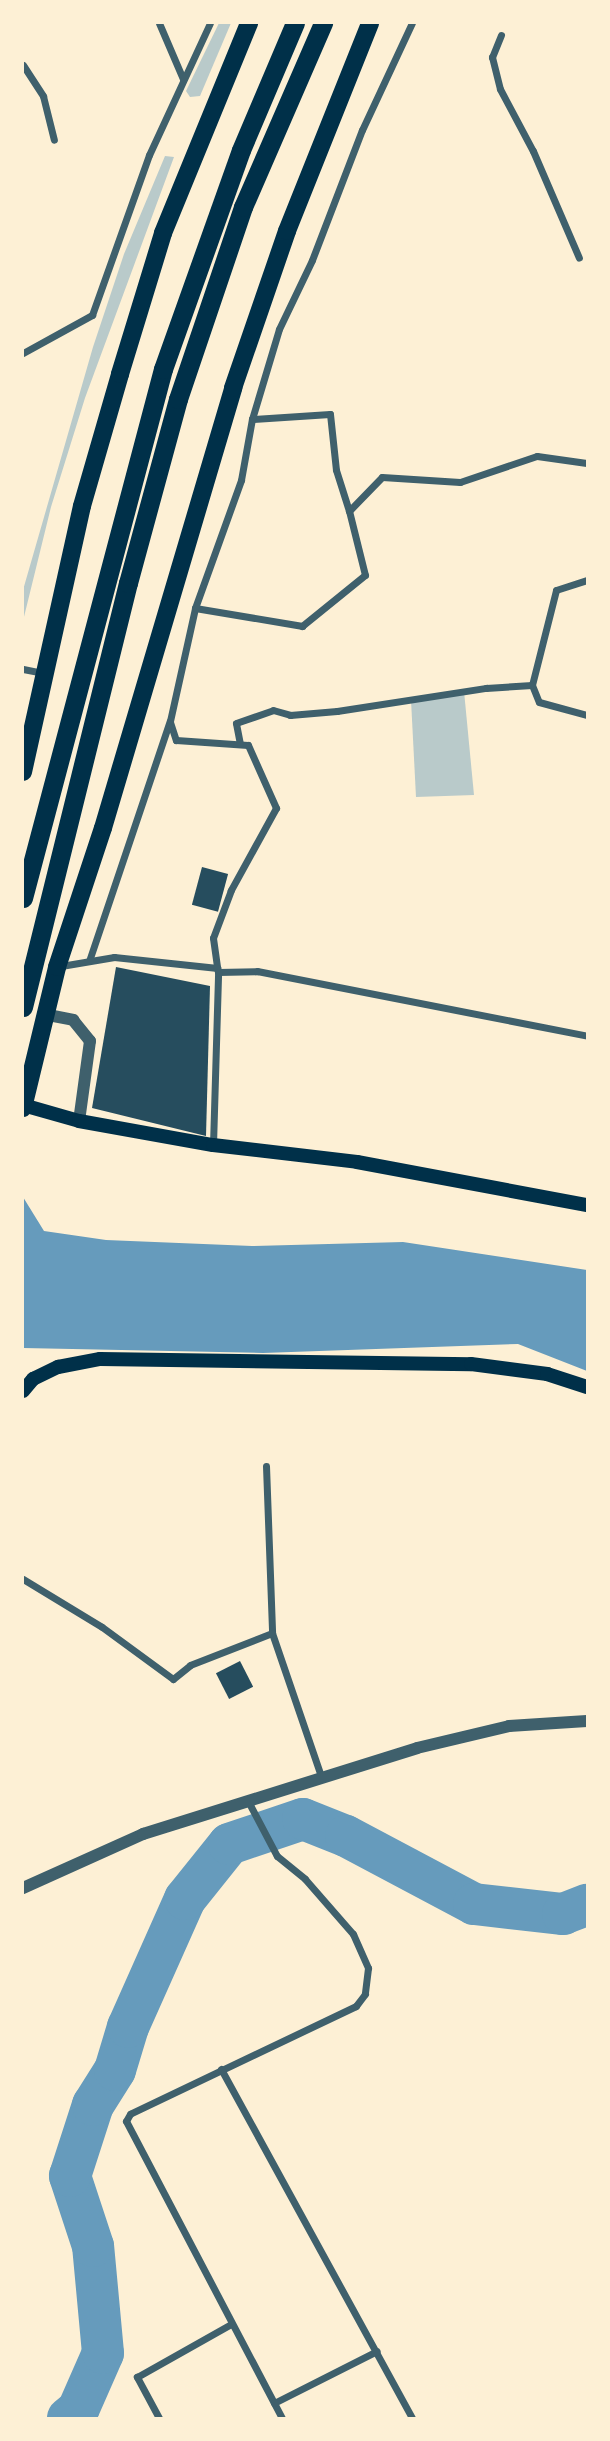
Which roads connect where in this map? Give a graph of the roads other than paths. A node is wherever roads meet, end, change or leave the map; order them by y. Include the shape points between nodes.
1 (159, 23) edge
2 (210, 23) edge
3 (249, 23) edge
4 (295, 23) edge
5 (323, 23) edge
6 (370, 23) edge
7 (412, 23) edge
8 (501, 36) dead end
9 (23, 65) edge
10 (183, 79) junction
11 (54, 140) dead end
12 (579, 258) dead end
13 (23, 353) edge
14 (252, 419) junction
15 (587, 463) edge
16 (349, 511) junction
17 (587, 580) edge
18 (195, 608) junction
19 (23, 669) edge
20 (46, 674) junction
21 (532, 685) junction
22 (587, 715) edge
23 (170, 722) junction
24 (240, 744) junction
25 (23, 772) edge
26 (23, 898) edge
27 (89, 961) junction
28 (57, 967) junction
29 (217, 970) junction
30 (23, 1007) edge
31 (43, 1014) junction
32 (587, 1036) edge
33 (23, 1106) edge
34 (79, 1121) junction
35 (213, 1145) junction
36 (587, 1205) edge
37 (587, 1387) edge
38 (23, 1391) edge
39 (266, 1466) dead end
40 (23, 1578) edge
41 (272, 1633) junction
42 (587, 1721) edge
43 (321, 1776) junction
44 (249, 1803) junction
45 (23, 1888) edge
46 (221, 2069) junction
47 (231, 2324) junction
48 (377, 2351) junction
49 (274, 2403) junction
50 (159, 2418) edge
51 (282, 2418) edge
52 (412, 2418) edge

1 - 10 street
2 - 10 street
3 - 20 main road via 163,233 82,506
4 - 26 highway via 241,150 163,369
5 - 30 highway via 243,207 178,399
6 - 28 main road via 258,312
7 - 14 street via 279,329
8 - 12 street via 492,57 500,89 533,151
9 - 11 street via 43,96
10 - 13 street via 149,155 92,315
14 - 16 street via 330,414 336,470
14 - 18 street via 241,480
15 - 16 street via 537,456 460,482 382,477
16 - 18 street via 365,575 302,626
17 - 21 street via 556,590
18 - 23 street
19 - 20 street
20 - 25 main road
21 - 22 street via 539,702
21 - 24 street via 337,711 290,715 273,710 236,723
23 - 24 street via 176,740
23 - 27 street
24 - 29 street via 248,745 276,808 231,890 213,938
27 - 28 street
27 - 29 street via 114,957
28 - 31 main road
29 - 32 street via 257,971
29 - 35 street
31 - 33 main road
31 - 34 street via 73,1020 90,1041
33 - 34 main road
34 - 35 main road
35 - 36 main road via 356,1162
37 - 38 main road via 547,1374 471,1364 100,1359 58,1367 33,1379
39 - 41 street
40 - 41 street via 173,1679 190,1665
41 - 43 street
42 - 43 street via 509,1726
43 - 44 street
44 - 45 street via 143,1834
44 - 46 street via 277,1856 305,1879 353,1934 368,1968 365,1994 356,2006
46 - 47 street via 130,2114 126,2121
46 - 48 street
47 - 49 street
47 - 50 street via 137,2377
48 - 49 street
48 - 52 street
49 - 51 street

